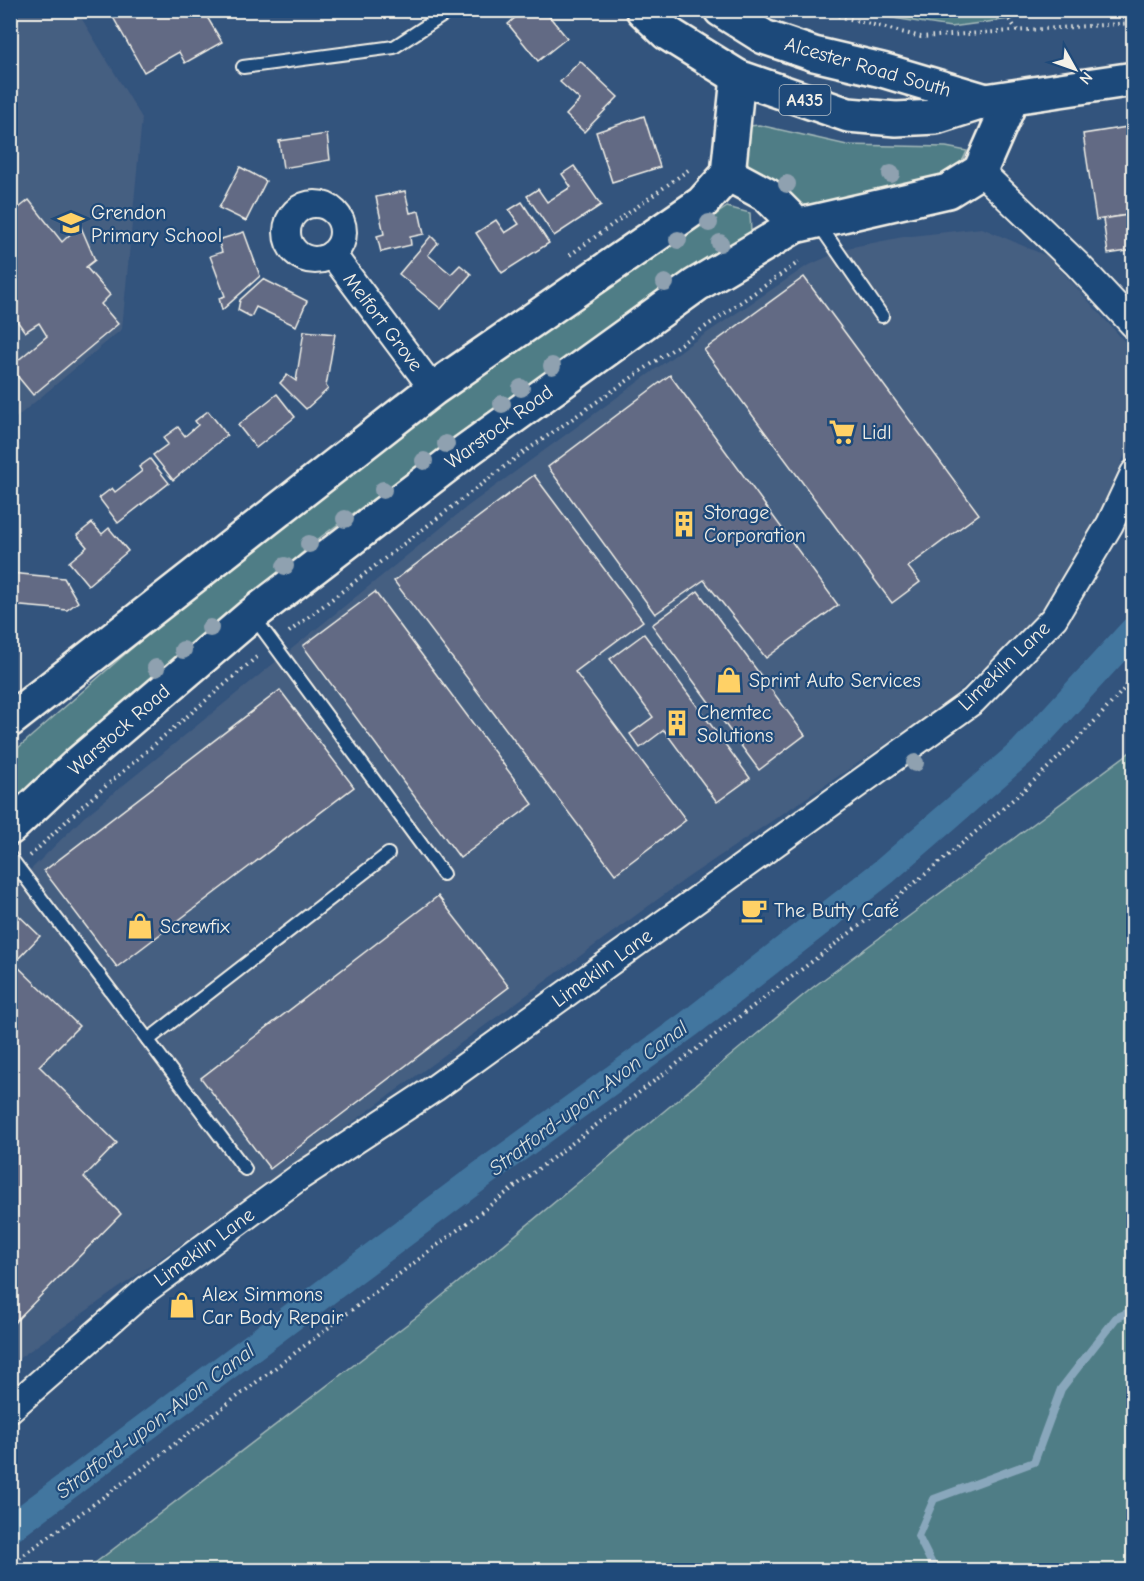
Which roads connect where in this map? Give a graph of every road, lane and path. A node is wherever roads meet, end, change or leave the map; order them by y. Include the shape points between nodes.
1 (451, 10) edge
2 (643, 10) edge
3 (721, 10) edge
4 (815, 10) edge
5 (1002, 10) edge
6 (1134, 22) edge
7 (1017, 30) junction
8 (764, 36) junction
9 (243, 67) dead end
10 (738, 76) junction
11 (1134, 79) edge
12 (999, 100) junction
13 (980, 171) junction
14 (729, 174) junction
15 (806, 224) junction
16 (332, 254) dead end
17 (799, 262) dead end
18 (882, 316) dead end
19 (1134, 325) edge
20 (433, 389) junction
21 (1134, 473) edge
22 (252, 615) junction
23 (273, 644) junction
24 (1134, 677) edge
25 (13, 712) edge
26 (10, 828) edge
27 (388, 854) dead end
28 (10, 856) edge
29 (26, 860) dead end
30 (443, 874) dead end
31 (148, 1040) junction
32 (245, 1169) dead end
33 (10, 1409) edge
34 (10, 1565) edge

1 - 9 lane via 394,47
2 - 10 main road, Alcester Road South / A435 via 667,33
3 - 8 main road, Alcester Road South / A435
4 - 7 path via 921,37
5 - 7 path
6 - 7 path
8 - 10 main road
8 - 12 main road, Alcester Road South / A435 via 814,54
10 - 12 main road, Alcester Road South / A435 via 848,115 936,117
10 - 14 main road
11 - 12 main road, Alcester Road South / A435
12 - 13 main road
13 - 15 main road, Warstock Road via 948,191
13 - 19 street
14 - 15 main road via 767,195 789,217
14 - 20 main road via 702,203
15 - 18 lane
15 - 22 main road, Warstock Road via 686,292 463,453
16 - 20 street, Melfort Grove
17 - 23 path via 517,457
20 - 25 main road
21 - 33 street, Limekiln Lane via 1110,524 1054,618 973,701 435,1088 298,1178 147,1289
22 - 23 lane
22 - 26 main road, Warstock Road via 79,763
23 - 29 path via 80,807
23 - 30 lane
24 - 34 path via 1105,712 1002,811 900,895
27 - 31 lane
28 - 31 lane
31 - 32 lane

